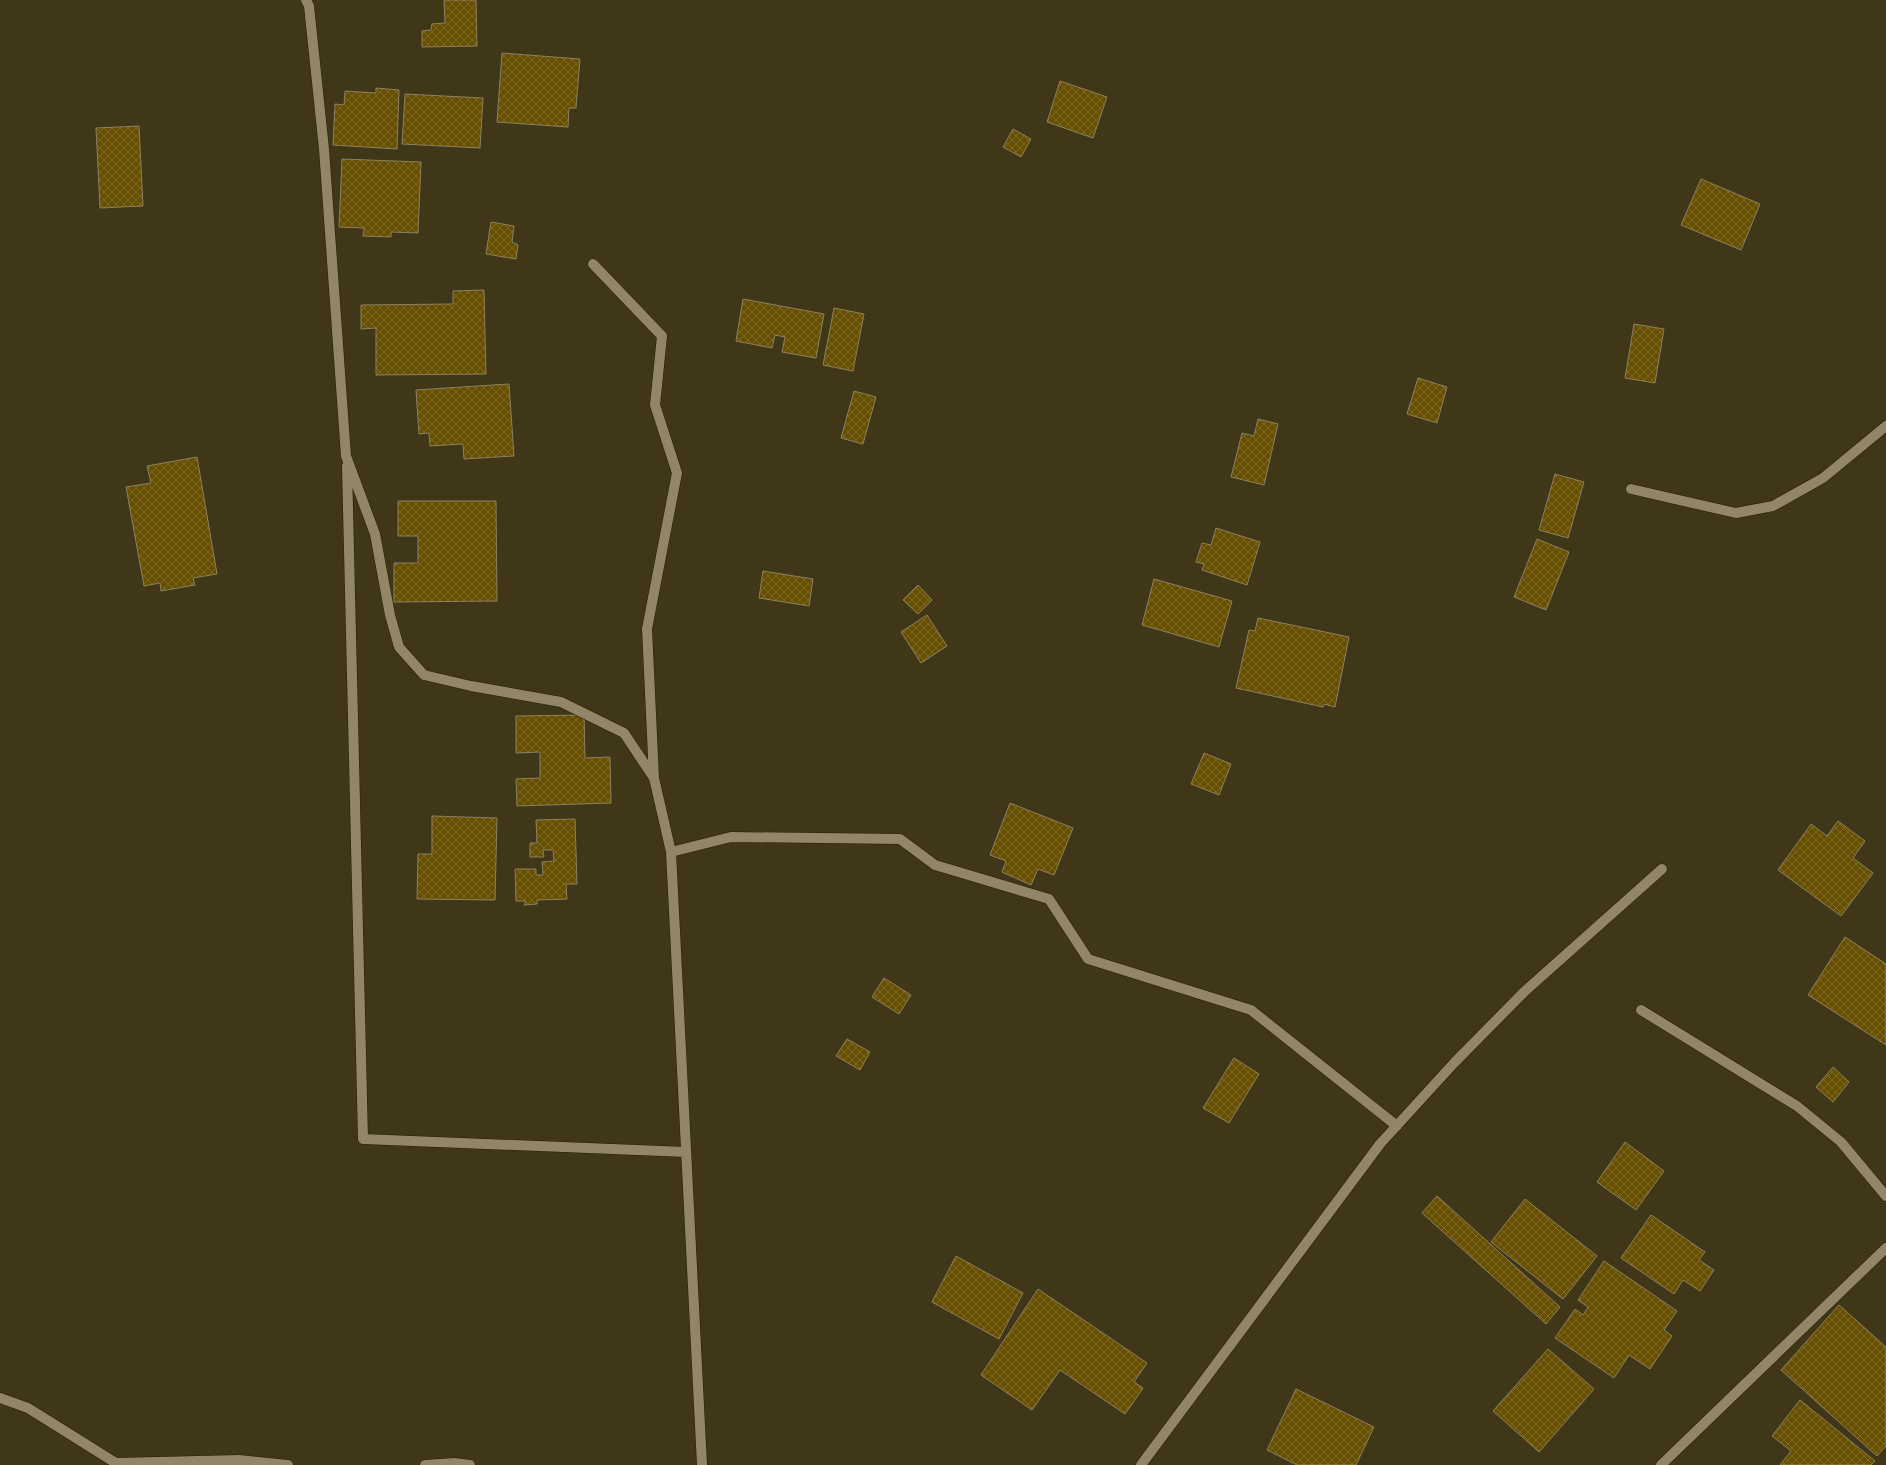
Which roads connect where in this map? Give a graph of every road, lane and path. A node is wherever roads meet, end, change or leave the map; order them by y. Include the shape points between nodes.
1 (306, 0) edge
2 (593, 264) dead end
3 (1886, 426) edge
4 (346, 456) junction
5 (1631, 489) dead end
6 (654, 778) junction
7 (672, 852) junction
8 (1662, 869) dead end
9 (1641, 1010) dead end
10 (1397, 1126) junction
11 (686, 1152) junction
12 (1886, 1196) edge
13 (1886, 1248) edge
14 (0, 1398) edge
15 (117, 1464) edge
16 (288, 1465) edge
17 (425, 1465) edge
18 (470, 1465) edge
19 (702, 1465) edge
20 (1141, 1465) edge
21 (1661, 1465) edge

1 - 4 street via 309,6 324,148
2 - 6 street via 662,336 655,405 677,473 648,629
3 - 5 street via 1823,478 1773,506 1736,513
4 - 6 street via 375,534 390,616 399,647 424,675 561,702 624,732
4 - 11 street via 363,1139
6 - 7 street
7 - 10 street via 731,837 900,839 935,865 1049,898 1088,960 1251,1010
7 - 11 street
8 - 10 street via 1525,991
9 - 12 street via 1797,1106 1840,1142
10 - 20 street via 1380,1144
11 - 19 street
13 - 21 street
14 - 15 street via 28,1408
15 - 16 street via 240,1460
17 - 18 street

